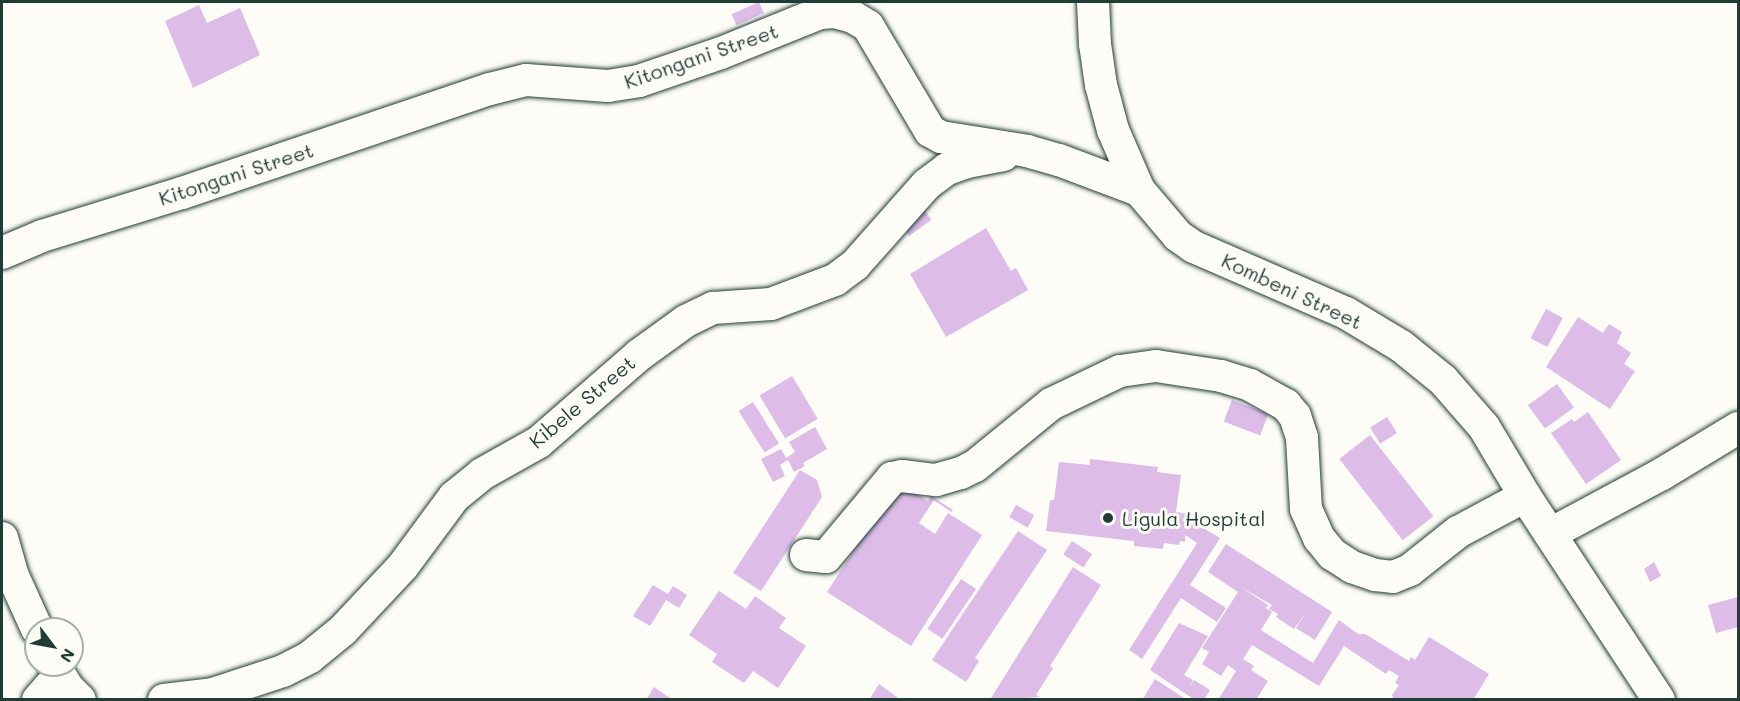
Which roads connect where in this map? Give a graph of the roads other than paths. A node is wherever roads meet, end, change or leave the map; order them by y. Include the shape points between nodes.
1 (1092, 2) edge
2 (1028, 151) junction
3 (1139, 190) junction
4 (2, 254) edge
5 (1738, 428) edge
6 (1525, 496) junction
7 (1550, 534) junction
8 (2, 538) edge
9 (806, 555) dead end
10 (32, 617) edge
11 (52, 677) edge
12 (63, 677) edge
13 (38, 699) edge
14 (80, 699) edge
15 (164, 699) edge
16 (1659, 699) edge

1 - 3 street, Kombeni Street via 1101,85 1113,130
2 - 3 street, Kitongani Street
2 - 4 street, Kitongani Street via 941,137 930,131 868,26 835,12 820,13 639,81 608,86 526,80 490,88 182,193 42,236
2 - 15 street, Kibele Street via 947,169 927,184 855,266 835,280 771,304 713,308 686,321 639,355 539,442 482,474 454,497 403,566 344,630 310,657 283,671 213,694
3 - 6 street, Kombeni Street via 1178,236 1194,247 1346,313 1401,346 1443,381 1484,427
5 - 7 street
6 - 7 street, Kombeni Street
6 - 9 street via 1458,532 1410,570 1393,577 1352,567 1332,554 1319,538 1306,509 1302,438 1295,416 1286,405 1250,385 1221,376 1156,366 1120,371 1051,404 961,473 936,480 892,478 826,557
7 - 16 street, Kombeni Street
8 - 10 street via 13,576
11 - 13 street
12 - 14 street

